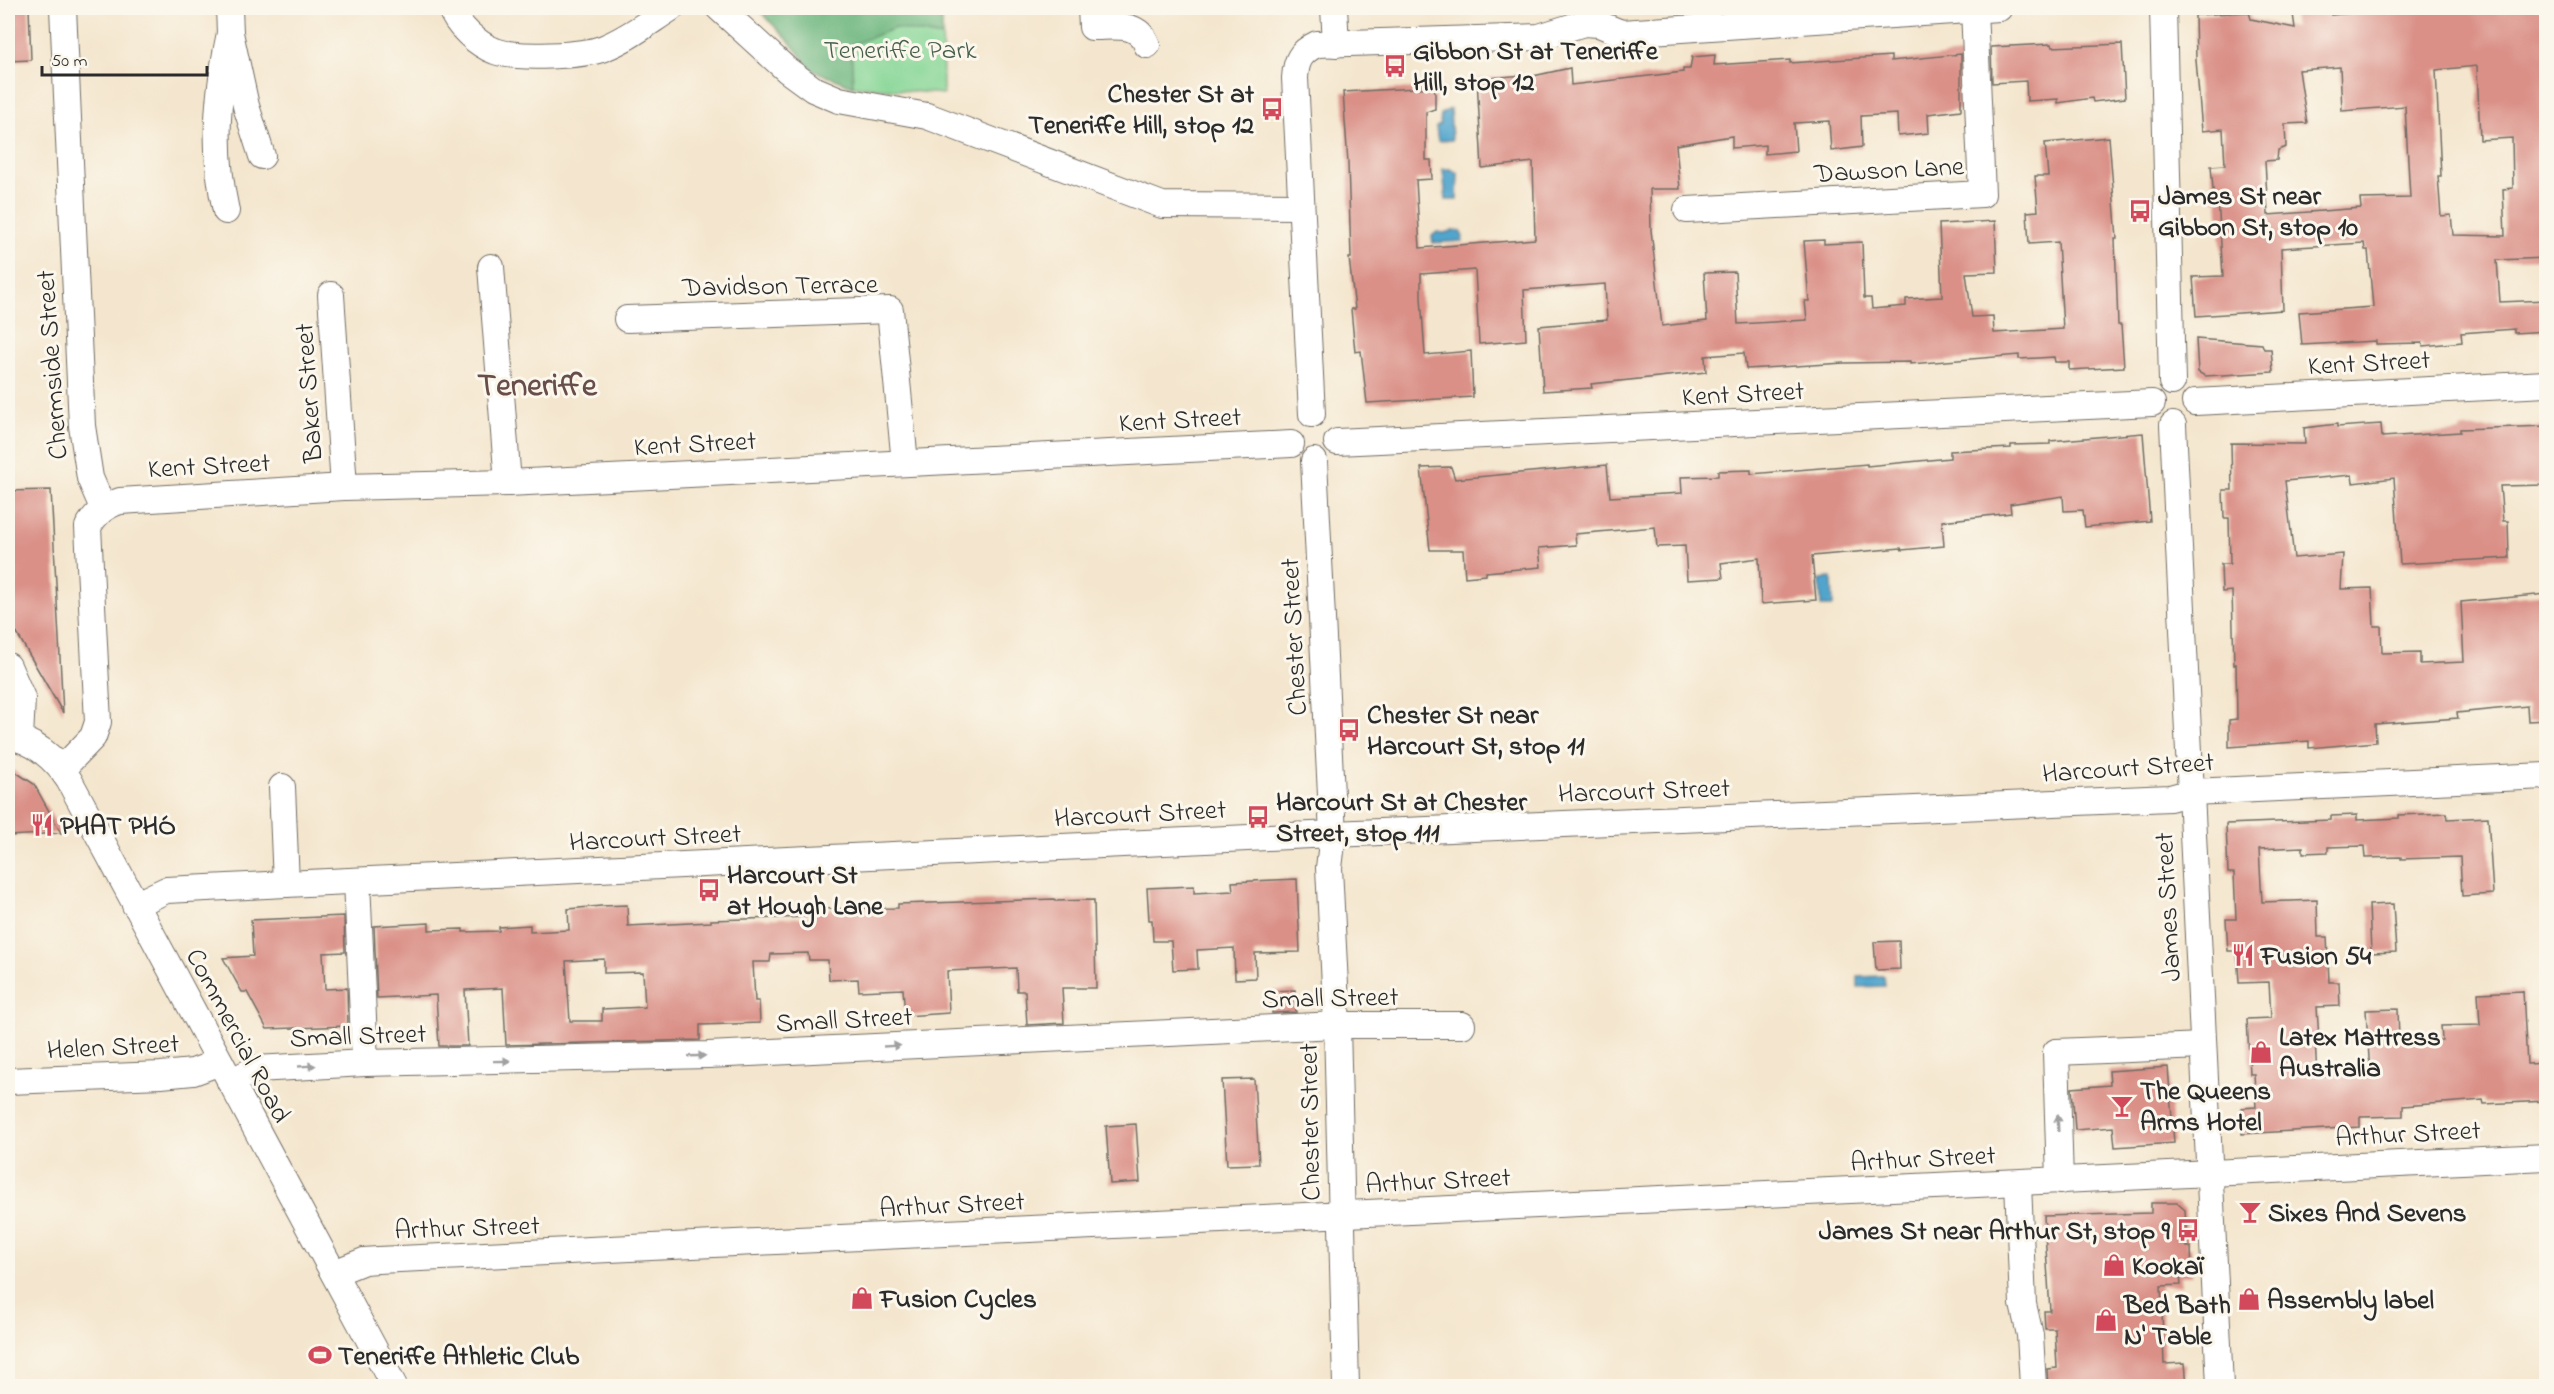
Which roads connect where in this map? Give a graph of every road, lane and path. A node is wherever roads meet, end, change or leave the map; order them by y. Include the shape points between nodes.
1 (63, 8) edge
2 (230, 8) edge
3 (451, 8) edge
4 (671, 8) edge
5 (719, 8) edge
6 (1091, 8) edge
7 (1334, 8) edge
8 (2000, 8) edge
9 (2163, 8) edge
10 (1974, 9) junction
11 (1584, 15) edge
12 (230, 33) junction
13 (1336, 44) junction
14 (1147, 45) dead end
15 (262, 156) dead end
16 (1301, 206) junction
17 (1687, 210) dead end
18 (226, 211) dead end
19 (491, 267) dead end
20 (332, 295) dead end
21 (627, 319) dead end
22 (2172, 382) junction
23 (2547, 384) edge
24 (2195, 402) junction
25 (2152, 403) junction
26 (1312, 414) junction
27 (2173, 425) junction
28 (1337, 442) junction
29 (1291, 444) junction
30 (1314, 461) junction
31 (905, 463) junction
32 (508, 483) junction
33 (344, 487) junction
34 (103, 508) junction
35 (8, 666) edge
36 (14, 737) edge
37 (63, 769) junction
38 (2547, 776) edge
39 (282, 787) dead end
40 (2192, 792) junction
41 (1333, 834) junction
42 (357, 881) junction
43 (286, 884) junction
44 (135, 905) junction
45 (1337, 1025) junction
46 (1462, 1025) dead end
47 (2204, 1046) junction
48 (365, 1063) junction
49 (225, 1072) junction
50 (8, 1081) edge
51 (2547, 1157) edge
52 (2210, 1174) junction
53 (2060, 1181) junction
54 (2019, 1183) junction
55 (1342, 1215) junction
56 (334, 1273) junction
57 (394, 1386) edge
58 (1346, 1386) edge
59 (2033, 1386) edge
60 (2220, 1386) edge

1 - 34 street, Chermside Street via 82,426 90,478
2 - 12 street
3 - 4 street via 454,17 475,38 495,52 542,55 587,53 604,48 630,36
5 - 16 street via 787,70 813,89 839,100 927,116 1162,205
6 - 14 street via 1092,27 1130,26 1143,35
7 - 13 street
8 - 10 street
9 - 22 street
10 - 11 street via 1621,33
10 - 17 street, Dawson Lane via 1982,194
11 - 13 street via 1539,37
12 - 15 street
12 - 18 street via 218,100 219,178
13 - 16 street via 1317,44 1301,54 1296,64
16 - 26 street
19 - 32 street
20 - 33 street, Baker Street
21 - 31 street, Davidson Terrace via 890,310
22 - 24 street via 2187,387
22 - 25 street via 2157,389
23 - 24 street, Kent Street
24 - 27 street via 2191,415
25 - 27 street via 2158,418
25 - 28 street, Kent Street
26 - 28 street via 1331,422
26 - 29 street via 1295,423
27 - 40 street, James Street
28 - 30 street via 1329,455
29 - 30 street via 1300,456
29 - 31 street, Kent Street
30 - 41 street, Chester Street
31 - 32 street, Kent Street
32 - 33 street, Kent Street
33 - 34 street, Kent Street via 120,501
34 - 37 street via 88,527 98,722 93,737
35 - 36 street via 22,698
36 - 37 street, Commercial Road via 39,748
37 - 44 street, Commercial Road
38 - 40 street, Harcourt Street
39 - 43 street
40 - 41 street, Harcourt Street via 2170,798
40 - 47 street, James Street
41 - 42 street, Harcourt Street
41 - 45 street, Chester Street via 1329,868
42 - 43 street, Harcourt Street
42 - 48 street
43 - 44 street, Harcourt Street via 166,890
44 - 49 street, Commercial Road
45 - 46 street, Small Street
48 -> 45 street, Small Street via 708,1055
45 - 55 street, Chester Street
47 - 52 street, James Street
53 -> 47 street via 2056,1052
49 -> 48 street, Small Street
49 - 50 street, Helen Street
49 - 56 street, Commercial Road
51 - 52 street, Arthur Street
52 - 53 street, Arthur Street
52 - 60 street, James Street
53 - 54 street, Arthur Street
54 - 55 street, Arthur Street
54 - 59 street via 2023,1304 2030,1335
55 - 56 street, Arthur Street via 378,1260
55 - 58 street, Chester Street
56 - 57 street, Commercial Road

